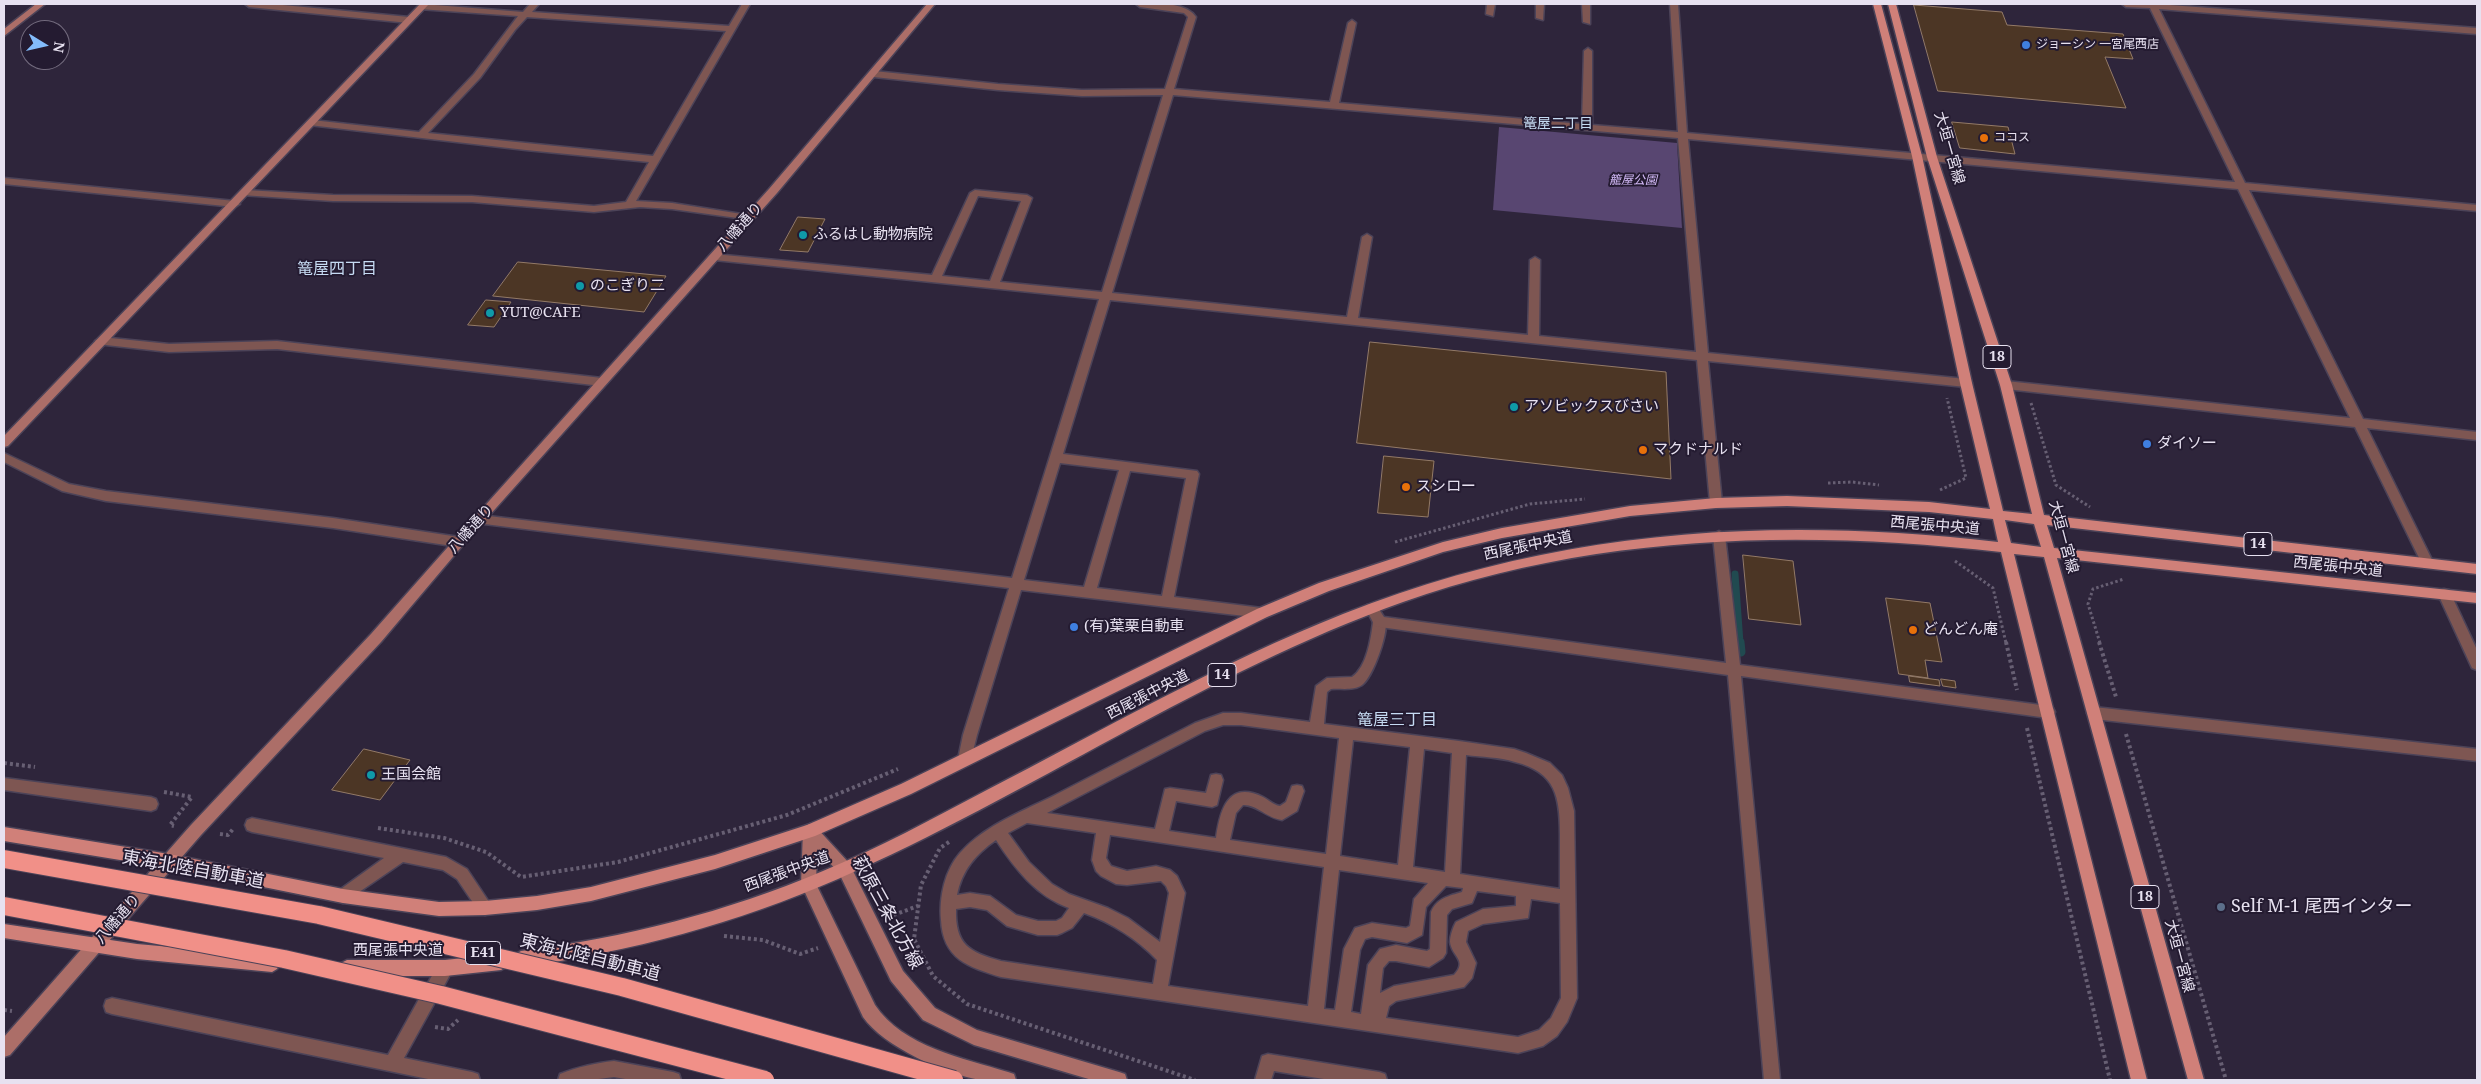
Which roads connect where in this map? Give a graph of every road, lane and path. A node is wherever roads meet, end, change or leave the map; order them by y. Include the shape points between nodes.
1 (41, 4) edge
2 (249, 4) edge
3 (536, 4) edge
4 (746, 4) edge
5 (931, 4) edge
6 (1140, 4) edge
7 (1491, 4) edge
8 (1540, 4) edge
9 (1586, 4) edge
10 (1674, 4) edge
11 (1878, 4) edge
12 (1892, 4) edge
13 (2126, 4) edge
14 (2152, 5) edge
15 (423, 6) edge
16 (1490, 14) dead end
17 (525, 15) junction
18 (1540, 18) dead end
19 (409, 20) junction
20 (1587, 22) dead end
21 (1352, 24) dead end
22 (731, 28) junction
23 (2477, 31) edge
24 (4, 33) edge
25 (1588, 50) dead end
26 (874, 74) junction
27 (1169, 92) junction
28 (1334, 105) junction
29 (312, 123) junction
30 (1587, 127) junction
31 (422, 134) junction
32 (1684, 136) junction
33 (1917, 156) junction
34 (1932, 157) junction
35 (654, 159) junction
36 (4, 181) edge
37 (2241, 186) junction
38 (245, 193) junction
39 (234, 204) junction
40 (629, 205) junction
41 (2477, 208) edge
42 (748, 218) junction
43 (1367, 237) dead end
44 (714, 257) junction
45 (1535, 260) dead end
46 (936, 279) junction
47 (994, 285) junction
48 (1106, 296) junction
49 (1352, 321) junction
50 (1533, 339) junction
51 (102, 341) junction
52 (1703, 356) junction
53 (1943, 380) junction
54 (602, 382) junction
55 (1966, 383) junction
56 (2006, 385) junction
57 (2027, 388) junction
58 (2359, 424) junction
59 (2477, 436) edge
60 (4, 443) edge
61 (4, 457) edge
62 (1056, 458) junction
63 (1126, 466) junction
64 (1823, 484) dead end
65 (1880, 486) dead end
66 (1935, 492) dead end
67 (1595, 498) dead end
68 (1716, 503) junction
69 (2094, 510) dead end
70 (1997, 513) junction
71 (2039, 518) junction
72 (480, 520) junction
73 (1718, 536) junction
74 (459, 542) junction
75 (1390, 544) dead end
76 (2006, 548) junction
77 (2049, 553) junction
78 (2428, 564) junction
79 (2477, 569) edge
80 (1018, 584) junction
81 (1089, 592) junction
82 (2444, 594) junction
83 (2477, 598) edge
84 (1167, 602) junction
85 (1372, 609) junction
86 (1262, 613) junction
87 (1380, 622) junction
88 (2477, 664) edge
89 (1734, 671) junction
90 (2048, 712) junction
91 (2094, 713) junction
92 (1316, 729) junction
93 (1347, 732) junction
94 (1418, 742) junction
95 (1459, 747) junction
96 (2477, 755) edge
97 (966, 759) junction
98 (907, 766) dead end
99 (1216, 780) dead end
100 (4, 784) edge
101 (1296, 791) dead end
102 (151, 804) dead end
103 (1026, 816) junction
104 (252, 825) dead end
105 (368, 827) dead end
106 (234, 828) dead end
107 (1104, 828) junction
108 (196, 830) junction
109 (810, 832) junction
110 (999, 832) junction
111 (4, 834) edge
112 (1161, 836) junction
113 (1222, 845) junction
114 (402, 854) junction
115 (4, 859) edge
116 (169, 861) junction
117 (1332, 862) junction
118 (844, 868) junction
119 (1406, 872) junction
120 (1448, 879) junction
121 (1473, 883) junction
122 (808, 884) junction
123 (1524, 890) junction
124 (343, 896) junction
125 (1568, 896) junction
126 (948, 903) junction
127 (1081, 905) junction
128 (4, 906) edge
129 (918, 906) dead end
130 (485, 908) junction
131 (872, 923) junction
132 (4, 931) edge
133 (717, 936) dead end
134 (836, 941) junction
135 (94, 947) junction
136 (1165, 957) junction
137 (445, 968) junction
138 (1159, 992) junction
139 (112, 1006) dead end
140 (1315, 1015) junction
141 (460, 1018) dead end
142 (1342, 1019) junction
143 (415, 1023) junction
144 (1373, 1023) junction
145 (4, 1049) edge
146 (392, 1063) junction
147 (472, 1080) edge
148 (566, 1080) edge
149 (673, 1080) edge
150 (765, 1080) edge
151 (954, 1080) edge
152 (1008, 1080) edge
153 (1119, 1080) edge
154 (1263, 1080) edge
155 (1379, 1080) edge
156 (1772, 1080) edge
157 (2139, 1080) edge
158 (2196, 1080) edge

1 - 24 street
2 - 19 street
3 - 17 street
4 - 22 street
5 - 26 street, 八幡通り
6 - 27 street via 1187,11 1192,17
7 - 16 street
8 - 18 street
9 - 20 street
10 - 32 street
11 - 33 main road, 18
12 - 34 main road, 大垣一宮線 / 18
13 - 14 street
14 - 23 street
14 - 37 street
15 - 17 street
15 - 19 street
17 - 22 street
17 - 31 street via 477,76
19 - 29 street
21 - 28 street
22 - 35 street
25 - 30 street
26 - 27 street via 1082,93
26 - 42 street, 八幡通り
27 - 28 street
27 - 48 street
28 - 30 street
29 - 31 street
29 - 38 street
30 - 32 street
31 - 35 street via 558,152
32 - 33 street
32 - 52 street
33 - 34 street
33 - 55 main road, 18
34 - 37 street
34 - 56 main road, 大垣一宮線 / 18
35 - 40 street
36 - 39 street
37 - 41 street
37 - 58 street
38 - 39 street
38 - 40 street via 334,198 472,199 594,209
39 - 51 street
40 - 42 street via 672,206
42 - 44 street, 八幡通り
43 - 49 street
44 - 46 street
44 - 54 street, 八幡通り
45 - 50 street
46 - 47 street
46 - 47 street via 975,193 1027,198
47 - 48 street
48 - 49 street
48 - 62 street
49 - 50 street
50 - 52 street
51 - 54 street via 169,348 277,345
51 - 60 street
52 - 53 street
52 - 68 street
53 - 55 street
53 - 66 path via 1966,478
54 - 72 street, 八幡通り
55 - 70 main road, 18
56 - 57 street
56 - 71 main road, 大垣一宮線 / 18
57 - 58 street
57 - 69 path via 2056,485
58 - 59 street
58 - 78 street
61 - 74 street via 66,488 106,496 333,523
62 - 63 street
62 - 80 street
63 - 81 street
63 - 84 street via 1193,474
64 - 65 path via 1852,482
67 - 75 path via 1530,504
68 - 70 main road, 西尾張中央道 / 14 via 1862,503
68 - 86 main road, 西尾張中央道 / 14 via 1630,511 1502,533 1443,547 1324,587
70 - 71 main road, 西尾張中央道 / 14
70 - 76 main road, 18
71 - 77 main road, 大垣一宮線 / 18
71 - 78 main road, 西尾張中央道 / 14
72 - 74 street, 八幡通り
72 - 80 street
73 - 76 main road, 西尾張中央道 / 14 via 1772,534 1907,538
73 - 85 main road, 西尾張中央道 / 14 via 1636,544 1512,565 1454,580
73 - 89 street
74 - 108 street, 八幡通り via 376,638
76 - 77 main road, 西尾張中央道 / 14
76 - 90 main road, 18
77 - 82 main road, 西尾張中央道 / 14
77 - 91 main road, 大垣一宮線 / 18
78 - 79 main road, 西尾張中央道 / 14
80 - 81 street
80 - 97 street via 970,735
81 - 84 street
82 - 83 main road, 西尾張中央道 / 14
82 - 88 street
84 - 86 street
85 - 87 street
85 - 118 main road, 西尾張中央道 / 14 via 1280,646
86 - 97 main road, 西尾張中央道 / 14
87 - 89 street
87 - 92 street via 1378,642 1362,677 1355,682 1327,684 1321,690
89 - 90 street
89 - 156 street
90 - 157 main road, 18
91 - 96 street
91 - 158 main road, 大垣一宮線 / 18
92 - 93 street
92 - 103 street via 1222,719 1200,727
93 - 94 street
93 - 117 street
94 - 95 street
94 - 119 street
95 - 120 street
95 - 125 street via 1514,754 1538,762 1552,772 1561,786 1567,811
97 - 109 main road, 西尾張中央道 / 14
98 - 105 path via 787,815 618,862 521,878 486,852 444,838
99 - 112 street via 1212,800 1170,794
100 - 102 street
101 - 113 street via 1292,806 1282,813 1266,810 1248,798 1235,802 1230,808
103 - 107 street
103 - 110 street
104 - 114 street
106 - 108 path via 228,835
107 - 112 street
107 - 136 street via 1100,866 1111,875 1127,879 1156,872 1168,876 1174,884 1177,893
108 - 116 street, 八幡通り
109 - 118 street, 萩原三条北方線
109 - 122 street
109 - 130 main road, 西尾張中央道 / 14 via 650,881 537,903
110 - 126 street via 978,844 964,858 952,881
110 - 127 street via 1015,856 1042,885 1057,896
111 - 116 main road, 西尾張中央道 / 14
112 - 113 street
113 - 117 street
114 - 124 street
114 - 130 street via 446,864 462,874
115 - 151 highway, 東海北陸自動車道 / E41, bridge via 319,915 397,933 641,992
116 - 124 main road, 西尾張中央道 / 14
116 - 135 street, 八幡通り
117 - 119 street
117 - 140 street
118 - 122 main road, 西尾張中央道 / 14
118 - 131 street, 萩原三条北方線
119 - 120 street
120 - 121 street
120 - 142 street via 1419,904 1417,930 1407,936 1372,930 1360,933 1352,949
121 - 123 street
121 - 144 street via 1467,898 1448,903 1439,912 1438,953 1429,959 1385,954 1376,965
122 - 134 street
122 - 137 main road, 西尾張中央道 / 14 via 663,931 608,944 543,957
123 - 125 street
123 - 144 street via 1523,913 1485,915 1461,927 1458,942 1468,963 1466,973 1458,982 1394,994 1382,1001
124 - 130 main road, 西尾張中央道 / 14 via 439,909
125 - 144 street via 1569,998 1561,1020 1534,1043 1518,1045
126 - 127 street via 970,900 990,903 1012,921 1038,928 1057,928 1067,923
126 - 138 street via 948,932 959,951 975,961 1002,969
127 - 136 street via 1132,927
128 - 150 highway, bridge via 284,959 460,1000
129 - 131 path
131 - 153 street, 萩原三条北方線 via 897,976 929,1014 974,1037
132 - 135 main road, 西尾張中央道 / 14
133 - 134 path via 770,940 800,954
134 - 152 street via 869,1011 882,1028 922,1050
135 - 137 main road, 西尾張中央道 / 14 via 268,964
135 - 145 street, 八幡通り
136 - 138 street
137 - 143 street
138 - 140 street
139 - 146 street
140 - 142 street
141 - 143 path via 448,1029
142 - 144 street
143 - 146 street
146 - 147 street
148 - 149 street via 594,1071 614,1069
154 - 155 street via 1268,1062

